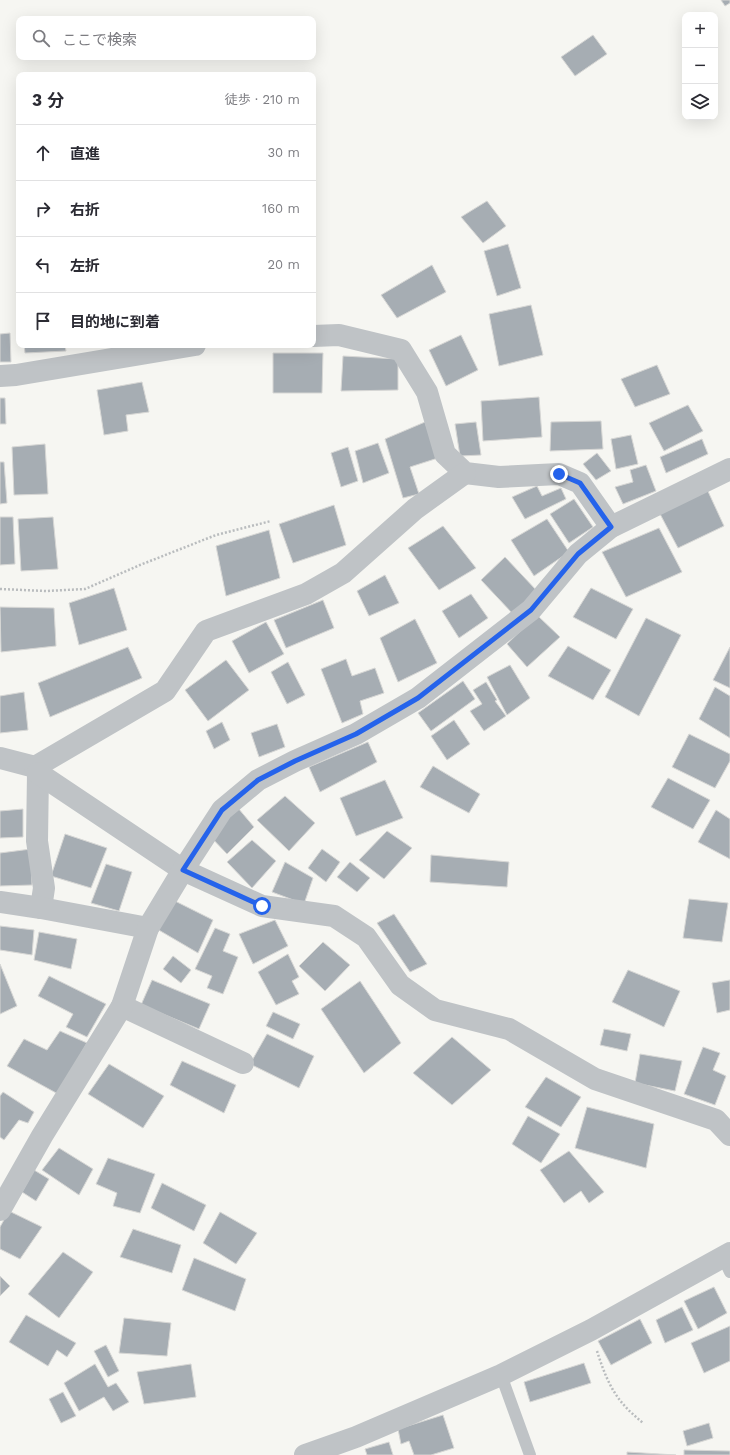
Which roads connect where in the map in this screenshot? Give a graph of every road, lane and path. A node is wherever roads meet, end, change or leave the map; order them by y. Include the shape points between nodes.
1 (316, 336) edge
2 (177, 348) edge
3 (0, 376) edge
4 (730, 469) edge
5 (465, 473) junction
6 (271, 521) dead end
7 (611, 527) junction
8 (0, 589) edge
9 (0, 758) edge
10 (37, 770) junction
11 (183, 870) junction
12 (0, 902) edge
13 (41, 908) junction
14 (148, 928) junction
15 (122, 1006) junction
16 (243, 1063) dead end
17 (726, 1125) edge
18 (0, 1210) edge
19 (728, 1261) edge
20 (591, 1330) junction
21 (501, 1375) junction
22 (643, 1423) dead end
23 (305, 1455) edge
24 (530, 1455) edge

1 - 5 street via 339,335 401,350 427,392 445,454
2 - 3 street
4 - 7 street
5 - 7 street via 499,476 559,474 580,483
5 - 10 street via 415,509 343,573 306,594 206,632 166,691
6 - 8 path via 216,536 140,564 85,589
7 - 11 street via 578,554 531,610 418,698 356,734 258,780 222,810
9 - 10 street
10 - 11 street
10 - 13 street via 37,841 44,888
11 - 14 street
11 - 17 street via 262,906 334,916 366,937 400,985 435,1010 509,1029 596,1080
12 - 13 street
13 - 14 street
14 - 15 street
15 - 16 street
15 - 18 street
19 - 20 street
20 - 21 street
20 - 22 path via 603,1369 615,1393
21 - 23 street via 356,1437
21 - 24 lane

